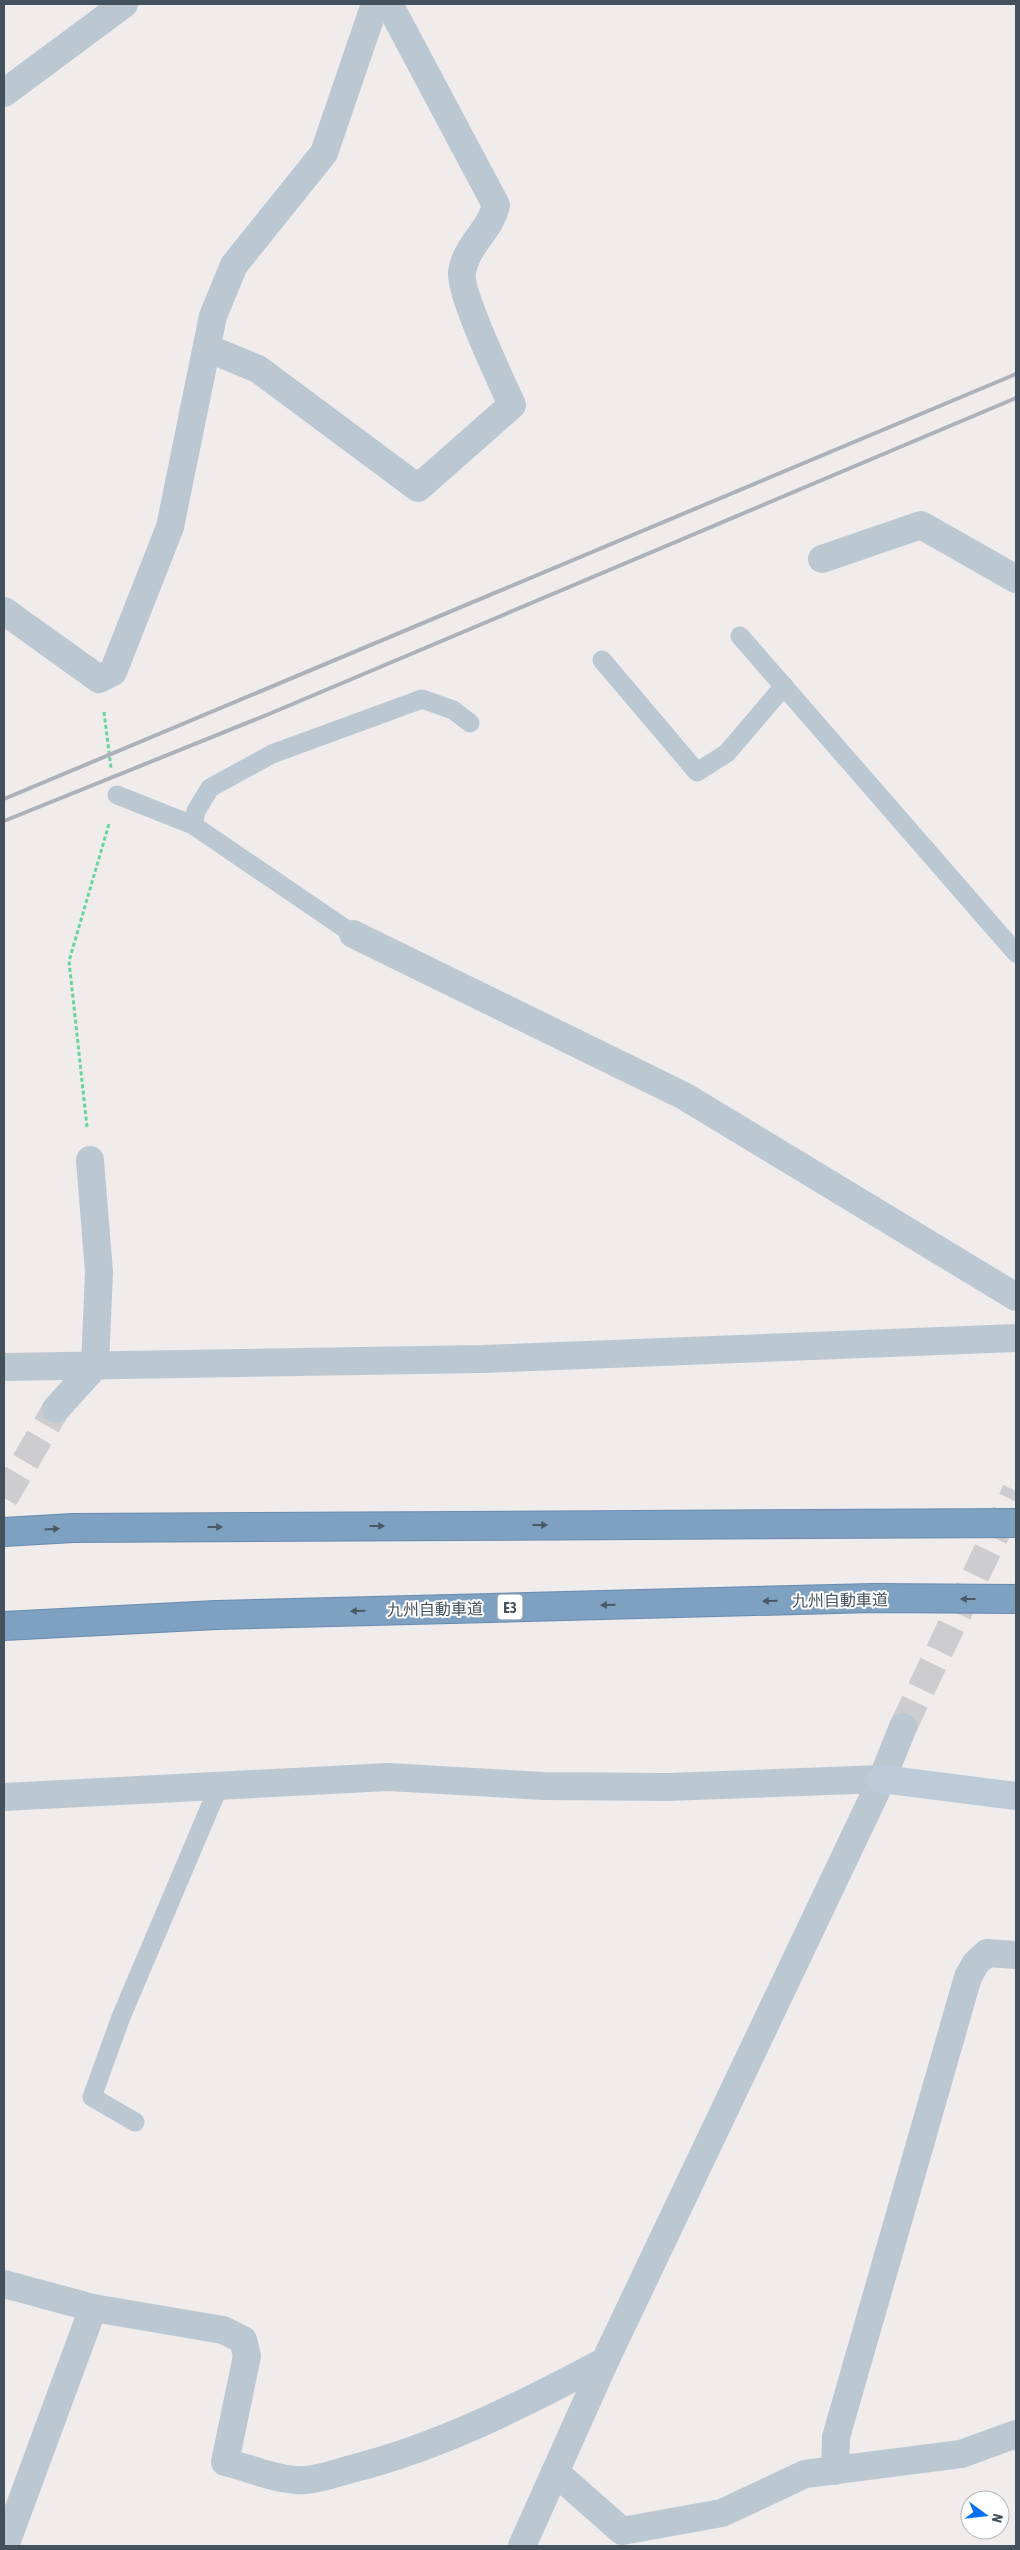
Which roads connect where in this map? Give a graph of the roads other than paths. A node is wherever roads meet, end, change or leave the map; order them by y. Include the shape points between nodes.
1 (124, 4) edge
2 (375, 4) edge
3 (389, 4) edge
4 (4, 93) edge
5 (207, 348) junction
6 (822, 559) dead end
7 (1016, 579) edge
8 (4, 611) edge
9 (740, 636) dead end
10 (602, 660) dead end
11 (784, 686) junction
12 (470, 723) dead end
13 (117, 795) road end
14 (192, 825) junction
15 (353, 934) joint
16 (1016, 953) edge
17 (90, 1160) road end
18 (1016, 1297) edge
19 (1016, 1338) edge
20 (95, 1366) junction
21 (4, 1367) edge
22 (56, 1409) tunnel mouth
23 (1016, 1523) edge
24 (4, 1532) edge
25 (1016, 1599) edge
26 (4, 1626) edge
27 (903, 1727) tunnel mouth
28 (882, 1779) junction
29 (219, 1786) junction
30 (1016, 1796) edge
31 (4, 1797) edge
32 (1016, 1955) edge
33 (135, 2122) dead end
34 (4, 2284) edge
35 (93, 2308) junction
36 (605, 2361) junction
37 (1016, 2434) edge
38 (835, 2471) junction
39 (555, 2472) junction
40 (5, 2546) edge
41 (522, 2546) edge

1 - 4 street
2 - 5 street via 324,153 234,265 214,316
3 - 5 street via 496,205 494,217 472,244 462,273 466,295 512,404 418,488 258,369
5 - 8 street via 170,527 113,672 99,679
6 - 7 street via 921,525
9 - 11 lane
10 - 11 lane via 697,772 727,753
11 - 16 lane
12 - 14 lane via 453,710 422,699 272,754 210,788 196,811
13 - 14 lane
14 - 15 lane
15 - 18 street via 684,1096
17 - 20 street via 99,1272
19 - 20 street via 482,1359
20 - 21 street
20 - 22 street
24 -> 23 highway via 73,1528
25 -> 26 highway, 九州自動車道 / E3 via 873,1598 216,1615
27 - 28 street
28 - 29 street via 657,1787 543,1786 388,1777
28 - 30 street
28 - 36 street
29 - 31 street
29 - 33 lane via 121,2017 92,2097
32 - 38 street via 987,1953 968,1977 836,2437
34 - 35 street
35 - 36 street via 223,2330 243,2340 248,2356 225,2462 306,2480 389,2460 465,2430
35 - 40 street
36 - 39 street
37 - 38 street via 961,2454
38 - 39 street via 805,2474 722,2512 622,2531
39 - 41 street

